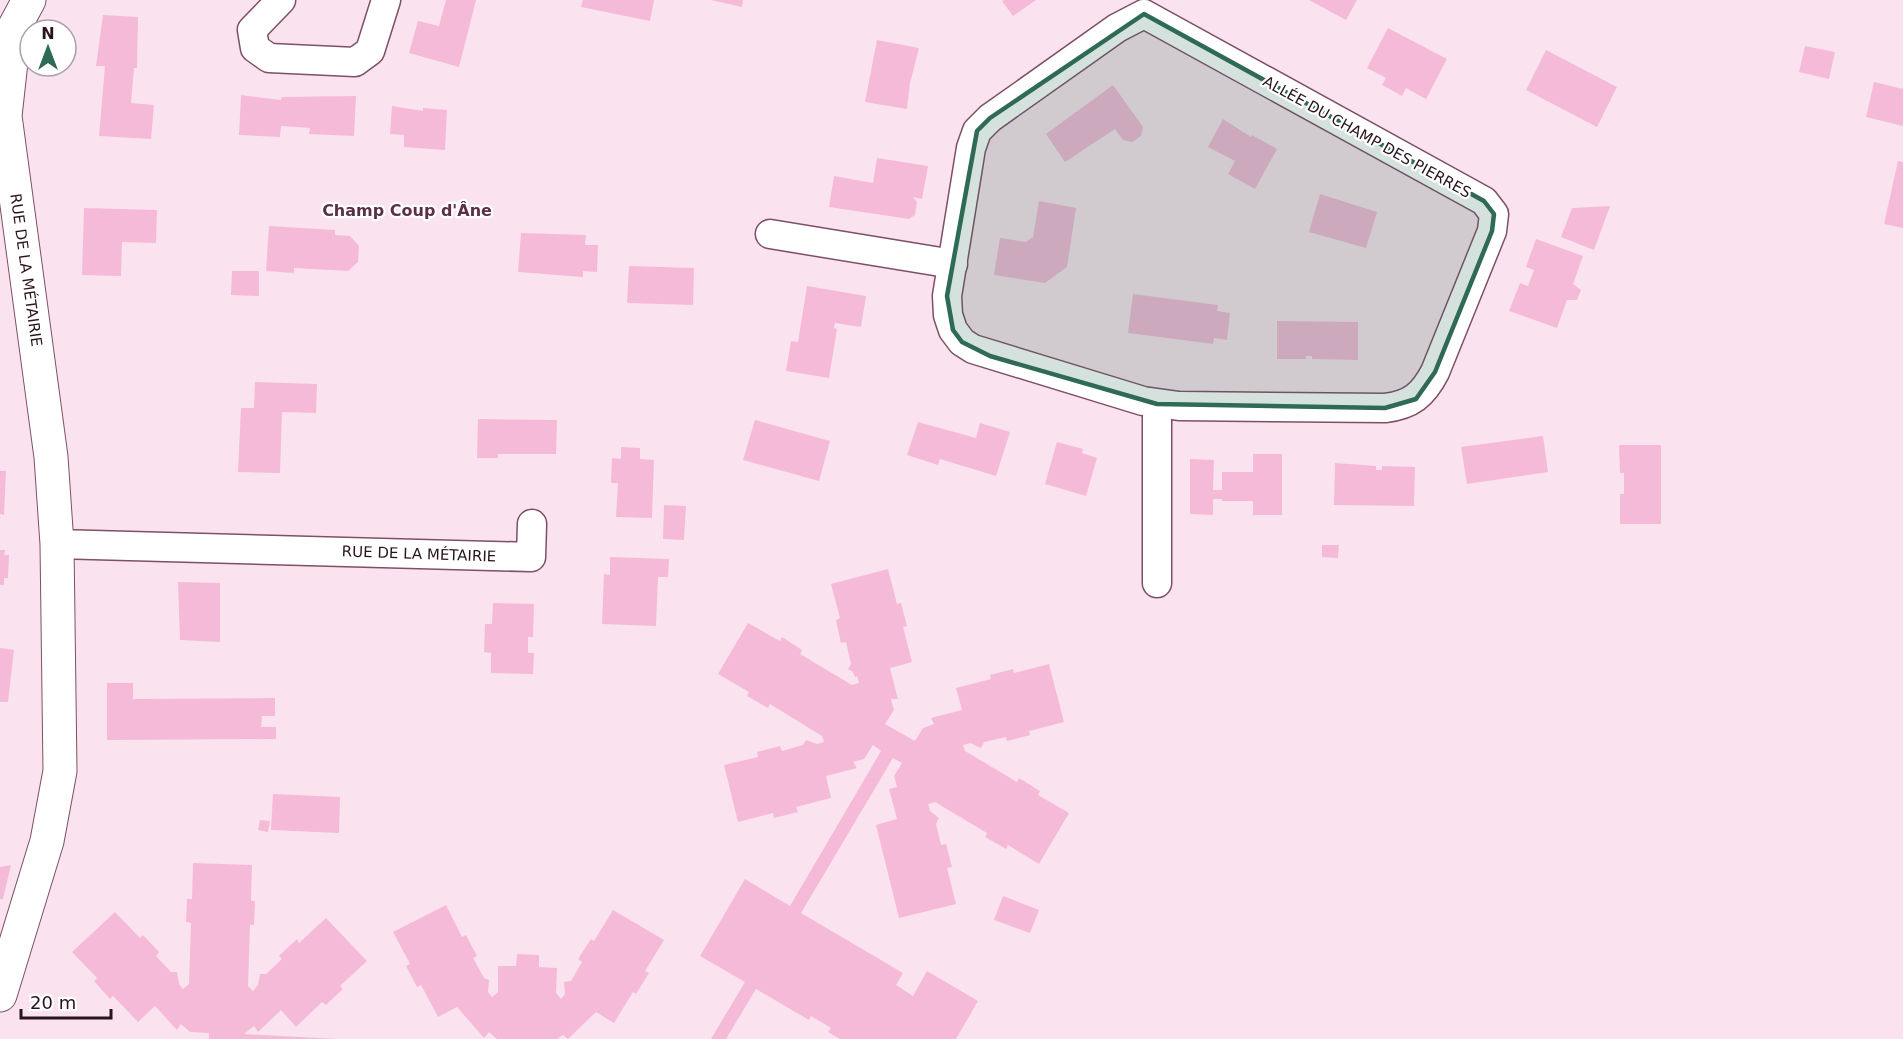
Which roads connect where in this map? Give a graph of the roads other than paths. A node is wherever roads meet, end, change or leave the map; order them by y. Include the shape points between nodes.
1 (29, 0) edge
2 (281, 0) edge
3 (387, 0) edge
4 (1145, 7) edge
5 (770, 234) dead end
6 (953, 264) junction
7 (1156, 404) junction
8 (531, 524) dead end
9 (57, 544) junction
10 (1157, 583) dead end
11 (0, 995) edge

1 - 9 street, RUE DE LA MÉTAIRIE via 15,26 5,116 51,458
2 - 3 street via 252,30 255,48 269,58 355,62 370,51
4 - 6 street, ALLÉE DU CHAMP DES PIERRES via 990,118 977,132 971,148
4 - 7 street, ALLÉE DU CHAMP DES PIERRES via 1484,201 1494,214 1492,231 1435,372 1416,399 1384,408
5 - 6 street
6 - 7 street, ALLÉE DU CHAMP DES PIERRES via 948,315 953,330 968,345 990,356
7 - 10 street
8 - 9 street, RUE DE LA MÉTAIRIE via 531,557
9 - 11 street, RUE DE LA MÉTAIRIE via 60,771 47,840

